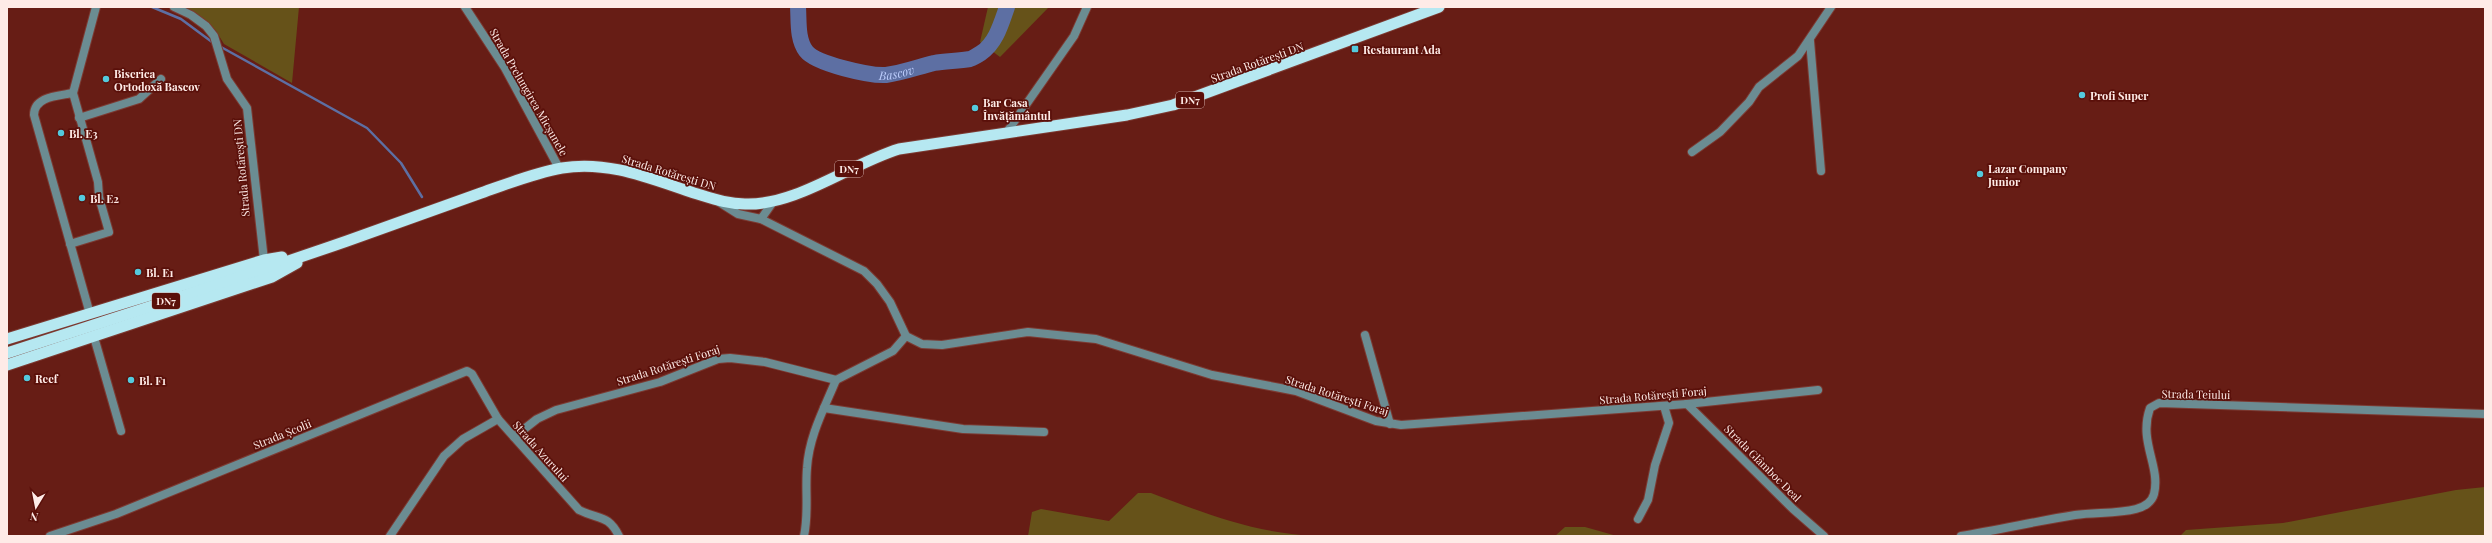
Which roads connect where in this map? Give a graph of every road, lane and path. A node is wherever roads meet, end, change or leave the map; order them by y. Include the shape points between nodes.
1 (96, 7) edge
2 (174, 7) edge
3 (465, 7) edge
4 (1087, 7) edge
5 (1439, 7) edge
6 (1831, 7) edge
7 (1810, 41) junction
8 (160, 78) dead end
9 (73, 93) junction
10 (79, 118) junction
11 (1007, 132) junction
12 (1692, 152) dead end
13 (560, 168) junction
14 (1821, 171) dead end
15 (717, 200) junction
16 (773, 202) junction
17 (761, 219) junction
18 (70, 244) junction
19 (324, 249) junction
20 (264, 260) junction
21 (90, 314) junction
22 (1365, 335) dead end
23 (906, 336) junction
24 (94, 337) junction
25 (7, 339) edge
26 (7, 353) edge
27 (7, 365) edge
28 (836, 380) junction
29 (1818, 390) dead end
30 (1687, 404) junction
31 (1664, 406) junction
32 (824, 408) junction
33 (2485, 414) edge
34 (498, 419) junction
35 (1390, 424) junction
36 (121, 432) dead end
37 (1044, 432) dead end
38 (514, 437) junction
39 (1638, 519) dead end
40 (50, 536) edge
41 (390, 536) edge
42 (618, 536) edge
43 (804, 536) edge
44 (1824, 536) edge
45 (1961, 536) edge

1 - 9 street
2 - 20 street, Strada Rotărești DN via 196,18 214,36 227,79 247,108
3 - 13 street, Strada Prelungirea Micșunele via 505,68
4 - 11 street via 1074,36
5 - 11 highway, Strada Rotărești DN / DN7 via 1173,105 1127,115
6 - 7 street
7 - 12 street via 1798,56 1759,87 1749,102 1720,132
7 - 14 street
8 - 10 street via 148,93 139,99
9 - 10 street
9 - 18 street via 44,99 34,110
10 - 18 street via 98,182 99,197 109,232
11 - 16 highway, Strada Rotărești DN / DN7 via 899,149
13 - 15 highway, Strada Rotărești DN / DN7 via 594,166 622,170
13 - 19 highway, Strada Rotărești DN / DN7
15 - 16 highway, Strada Rotărești DN / DN7 via 746,205
15 - 17 street via 738,214
16 - 17 street
17 - 23 street via 864,271 890,302
18 - 21 street
19 - 20 highway, DN7
19 - 24 highway, DN7 via 272,276
19 - 26 highway, DN7
20 - 21 highway, DN7
21 - 25 highway, DN7
22 - 35 street
23 - 28 street via 894,351
23 - 35 street, Strada Rotărești Foraj via 922,344 932,345 1028,332 1096,339 1212,375 1296,391 1362,417
24 - 27 highway, DN7
24 - 36 street
28 - 32 street
28 - 38 street, Strada Rotărești Foraj via 765,362 718,359 660,382 556,410 537,419
29 - 30 street, Strada Rotărești Foraj
30 - 31 street, Strada Rotărești Foraj
30 - 44 street, Strada Glâmboc Deal via 1793,509
31 - 35 street, Strada Rotărești Foraj via 1415,425
31 - 39 street via 1669,423 1648,500
32 - 37 street via 963,429
32 - 43 street via 811,442 807,466 807,515
33 - 45 street, Strada Teiului via 2159,403 2150,408 2144,431 2155,485 2153,496 2147,505 2136,509 2076,515
34 - 38 street, Strada Azurului
34 - 40 street, Strada Școlii via 472,374 462,372 116,514
34 - 41 street, Strada Azurului via 462,439 444,456
38 - 42 street, Strada Azurului via 579,510 591,516 605,518 613,524

